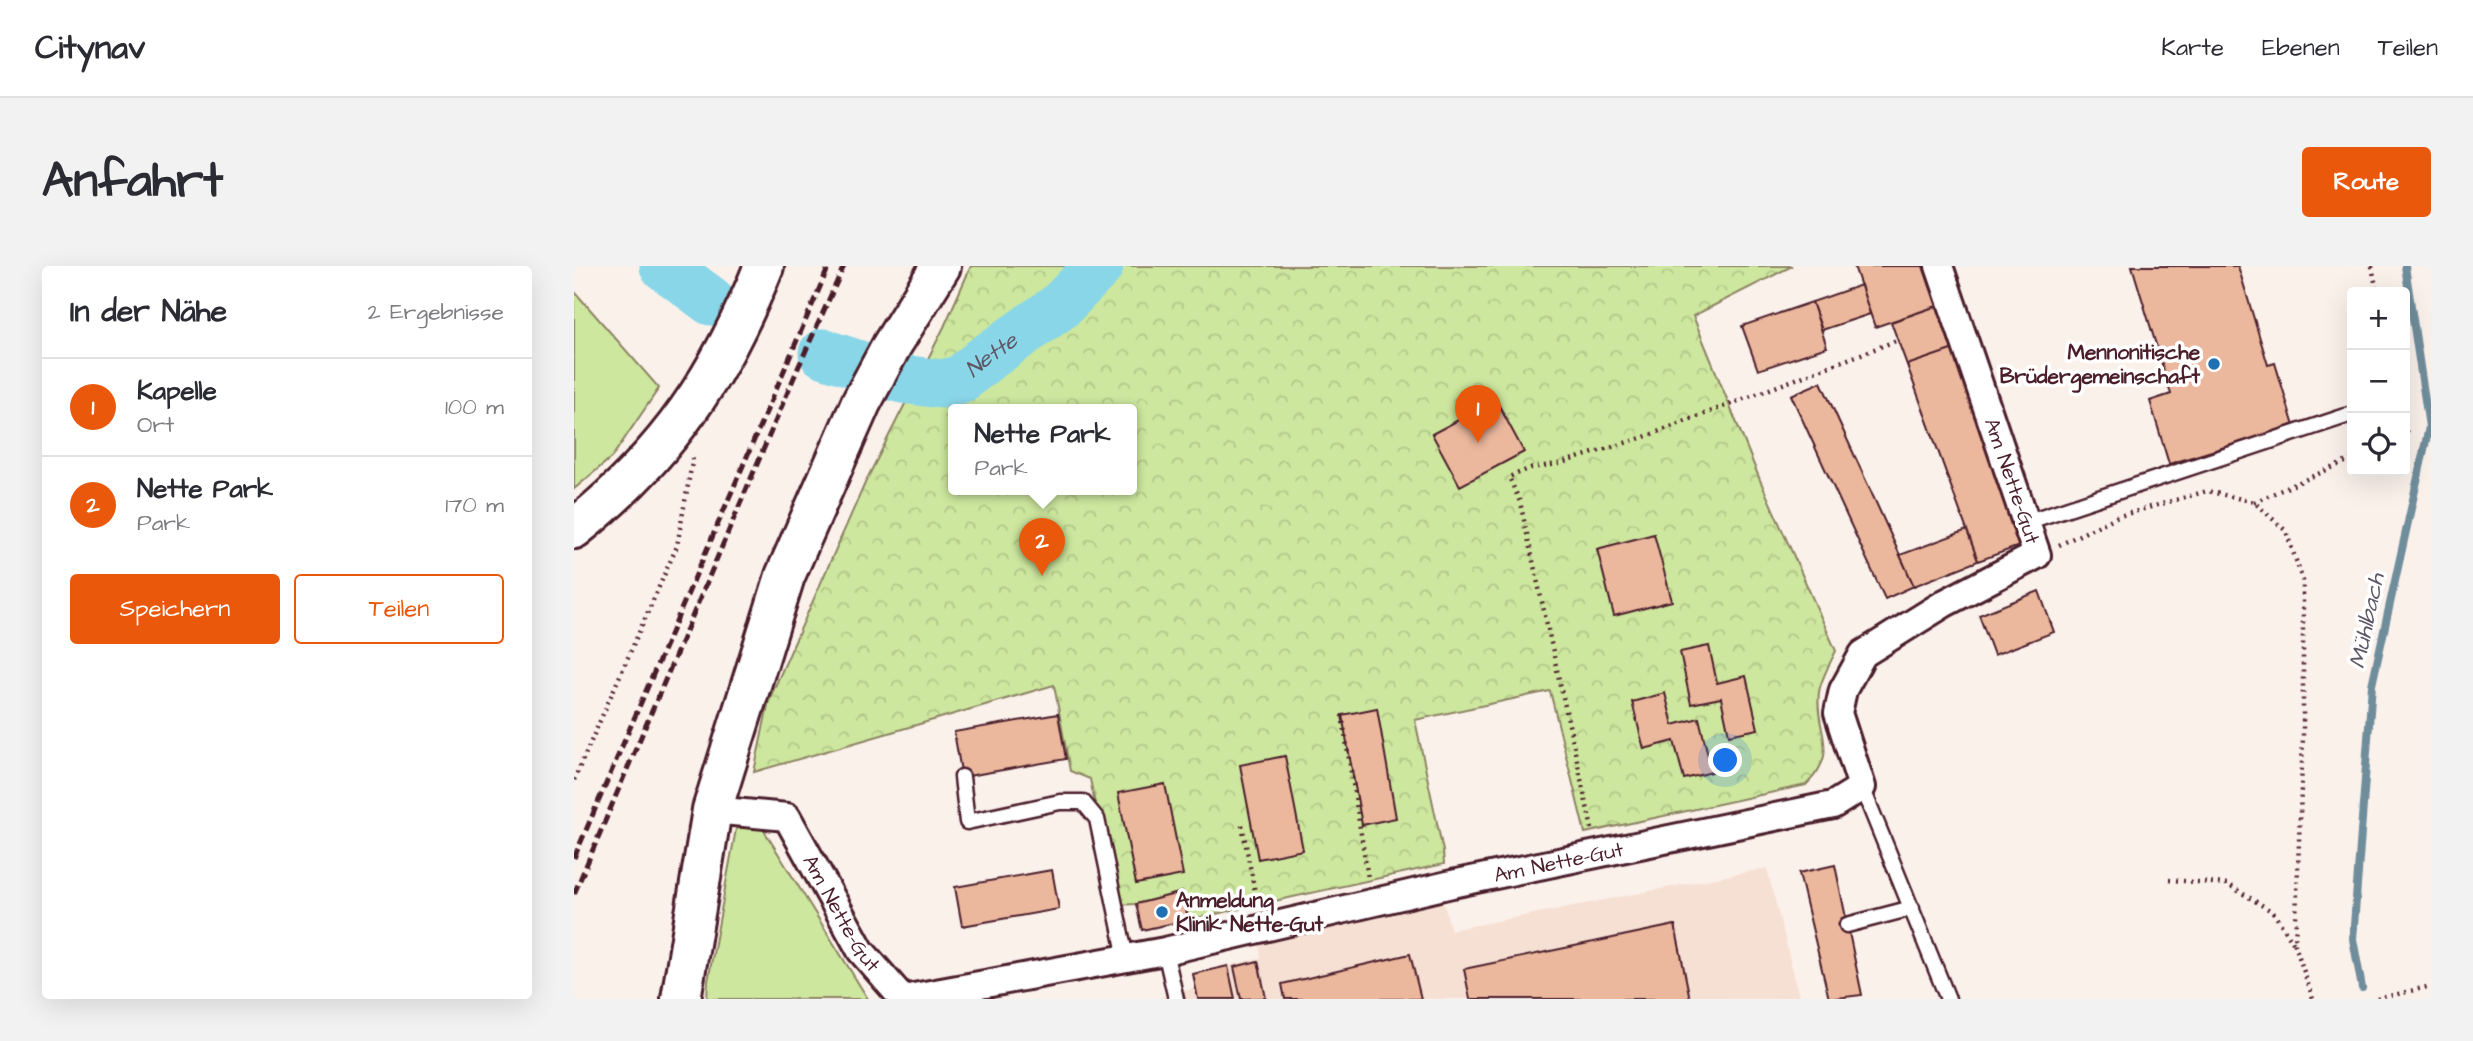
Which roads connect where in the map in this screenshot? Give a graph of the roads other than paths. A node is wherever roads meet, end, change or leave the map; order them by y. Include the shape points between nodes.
1 (764, 266) edge
2 (941, 266) edge
3 (1939, 266) edge
4 (2347, 416) edge
5 (2026, 522) junction
6 (574, 529) edge
7 (962, 777) dead end
8 (1861, 787) junction
9 (712, 810) junction
10 (1912, 908) junction
11 (1847, 925) dead end
12 (1166, 951) junction
13 (1126, 958) junction
14 (681, 999) edge
15 (1176, 999) edge
16 (1948, 999) edge

1 - 6 main road via 720,362 690,410 656,454
2 - 9 main road via 862,403 785,576
3 - 5 street, Am Nette-Gut
4 - 5 lane
5 - 8 street, Am Nette-Gut via 2037,555 1945,603 1863,654 1843,690 1838,713
7 - 13 lane via 967,822 1060,802 1083,802 1097,819
8 - 10 lane
8 - 12 street, Am Nette-Gut via 1833,806
9 - 13 street, Am Nette-Gut via 787,817 861,951 903,999
9 - 14 main road
10 - 11 lane
10 - 16 lane
12 - 13 street, Am Nette-Gut
12 - 15 lane

